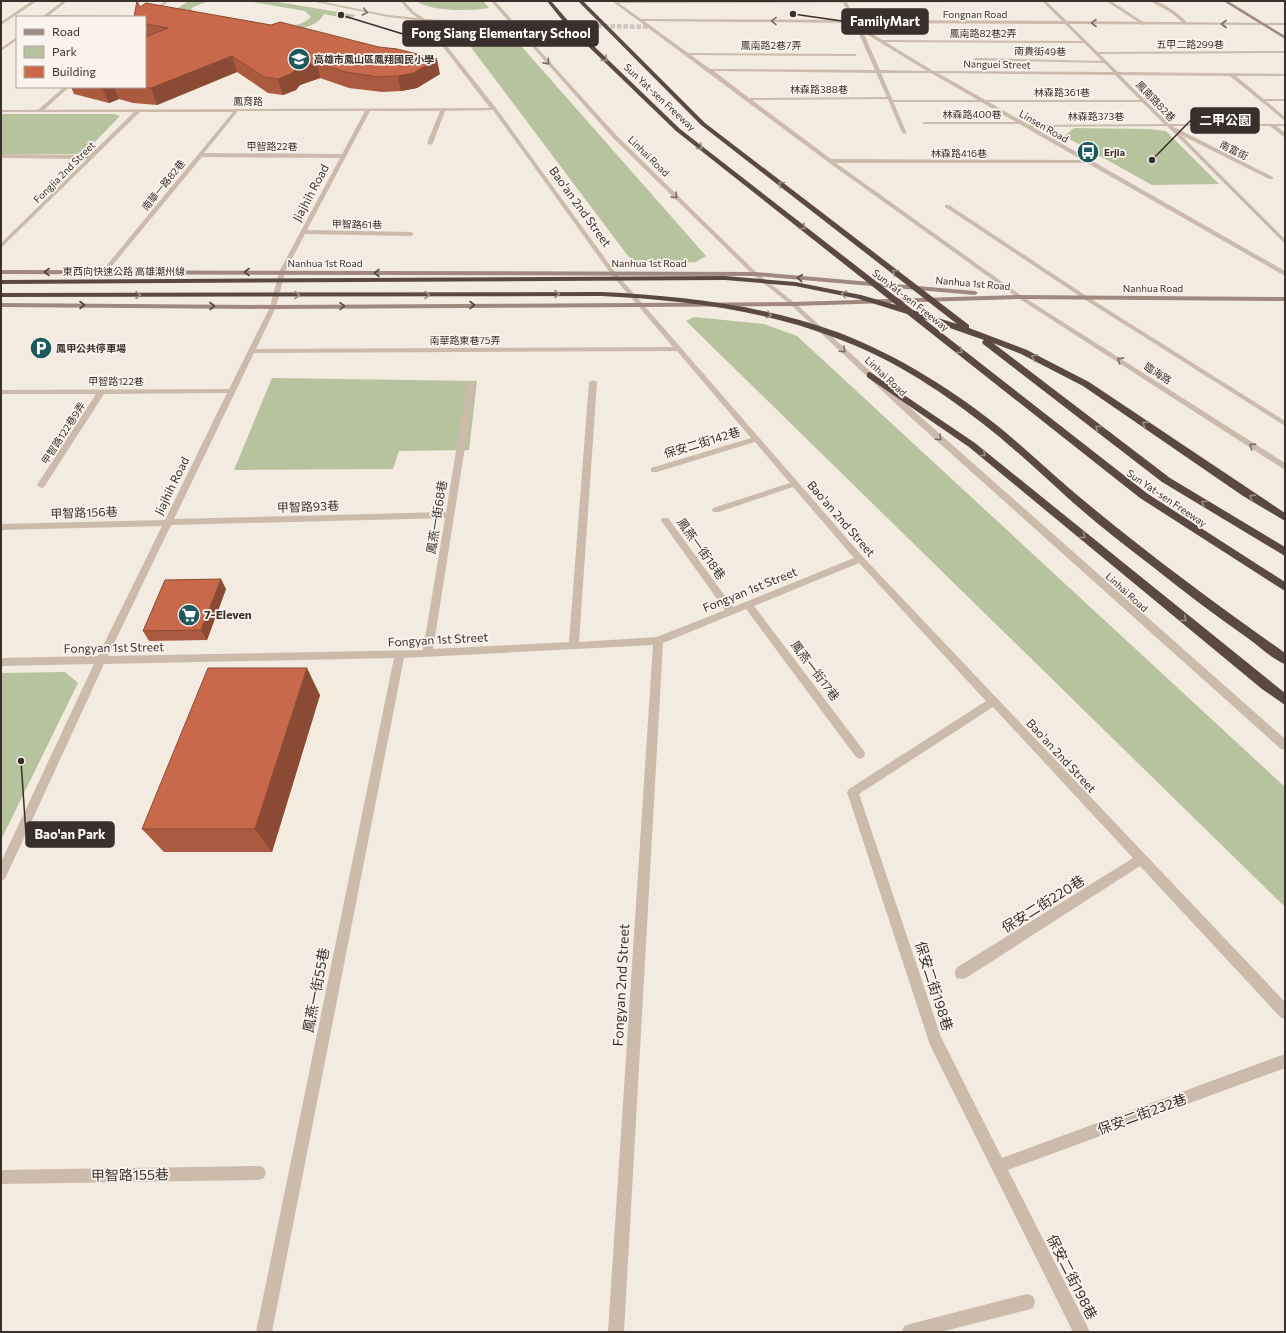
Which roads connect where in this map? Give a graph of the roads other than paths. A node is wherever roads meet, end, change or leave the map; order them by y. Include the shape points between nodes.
1 (35, 1) edge
2 (65, 1) edge
3 (166, 1) edge
4 (313, 1) edge
5 (402, 1) edge
6 (493, 1) edge
7 (548, 1) edge
8 (580, 1) edge
9 (1108, 1) edge
10 (1152, 1) edge
11 (1225, 1) edge
12 (615, 2) edge
13 (844, 2) edge
14 (1044, 2) edge
15 (358, 4) dead end
16 (380, 9) dead end
17 (45, 16) edge
18 (426, 17) junction
19 (146, 18) edge
20 (508, 20) junction
21 (642, 20) junction
22 (855, 22) junction
23 (1066, 23) junction
24 (1, 24) edge
25 (1144, 24) junction
26 (1187, 24) junction
27 (1263, 24) junction
28 (1285, 24) edge
29 (650, 26) junction
30 (657, 27) dead end
31 (851, 28) dead end
32 (858, 28) junction
33 (866, 28) dead end
34 (1062, 29) dead end
35 (1072, 29) junction
36 (1079, 29) dead end
37 (1141, 29) dead end
38 (1148, 30) dead end
39 (1264, 30) dead end
40 (1272, 30) junction
41 (1285, 30) edge
42 (1285, 38) edge
43 (16, 39) edge
44 (881, 42) junction
45 (1084, 42) junction
46 (1, 50) edge
47 (1285, 52) edge
48 (1096, 53) junction
49 (688, 54) junction
50 (855, 55) dead end
51 (975, 59) dead end
52 (1104, 62) junction
53 (709, 70) junction
54 (878, 71) junction
55 (932, 72) junction
56 (1116, 74) junction
57 (1232, 75) junction
58 (1285, 75) edge
59 (66, 88) edge
60 (748, 99) junction
61 (890, 99) junction
62 (1261, 100) junction
63 (1285, 100) edge
64 (981, 101) junction
65 (1143, 101) junction
66 (443, 109) junction
67 (494, 109) junction
68 (139, 110) junction
69 (237, 110) junction
70 (368, 110) junction
71 (1, 111) edge
72 (40, 111) junction
73 (1285, 120) edge
74 (924, 124) dead end
75 (1023, 124) junction
76 (1166, 125) junction
77 (1272, 125) junction
78 (1285, 125) edge
79 (905, 133) dead end
80 (1285, 136) edge
81 (430, 143) dead end
82 (200, 155) junction
83 (344, 156) junction
84 (2, 157) edge
85 (91, 157) junction
86 (830, 162) junction
87 (1088, 162) junction
88 (1271, 178) dead end
89 (947, 206) dead end
90 (303, 232) junction
91 (411, 234) dead end
92 (1285, 242) edge
93 (1, 246) edge
94 (1, 272) edge
95 (104, 272) junction
96 (282, 272) junction
97 (613, 273) junction
98 (755, 274) junction
99 (1285, 274) edge
100 (1, 282) edge
101 (1, 296) edge
102 (1020, 297) junction
103 (1086, 298) junction
104 (1285, 298) edge
105 (793, 304) junction
106 (1, 305) edge
107 (639, 305) junction
108 (272, 307) junction
109 (679, 349) junction
110 (251, 351) junction
111 (870, 376) junction
112 (593, 382) dead end
113 (471, 384) dead end
114 (232, 391) junction
115 (1, 392) edge
116 (101, 392) junction
117 (1285, 424) edge
118 (757, 439) junction
119 (1285, 467) edge
120 (654, 470) dead end
121 (795, 484) junction
122 (41, 485) dead end
123 (716, 510) dead end
124 (450, 515) junction
125 (1285, 518) edge
126 (665, 520) dead end
127 (167, 523) junction
128 (1, 527) edge
129 (1285, 552) edge
130 (860, 559) junction
131 (1285, 587) edge
132 (748, 604) junction
133 (731, 611) junction
134 (658, 641) junction
135 (574, 646) junction
136 (427, 654) junction
137 (400, 655) junction
138 (1285, 659) edge
139 (1, 662) edge
140 (100, 662) junction
141 (1285, 700) edge
142 (994, 702) junction
143 (1285, 746) edge
144 (860, 754) dead end
145 (1141, 859) junction
146 (1, 875) edge
147 (961, 974) dead end
148 (1285, 1012) edge
149 (1285, 1061) edge
150 (998, 1167) junction
151 (259, 1173) dead end
152 (1, 1176) edge
153 (1027, 1302) dead end
154 (264, 1332) edge
155 (616, 1332) edge
156 (910, 1332) edge
157 (1082, 1332) edge

1 - 24 street
2 - 17 street
3 - 19 street
4 -> 18 street via 388,16
5 - 18 street, Bao'an 2nd Street via 409,12
6 - 20 street, Linhai Road
7 -> 131 highway, Sun Yat-sen Freeway via 568,24 678,130 1144,496
129 -> 8 highway, Sun Yat-sen Freeway via 1166,480 703,124
9 - 25 street
10 - 26 street
11 - 27 main road
12 - 13 street
12 - 21 street, 臨海路
13 - 14 street
13 - 22 street
14 - 23 street, 鳳南路82巷
15 - 16 street
18 - 20 street
18 - 67 street, Bao'an 2nd Street
20 -> 98 street, Linhai Road via 615,137
22 -> 21 street, Fongnan Road
21 - 29 street, 臨海路
22 - 23 street, Fongnan Road
22 - 32 street
25 -> 23 street, Fongnan Road
23 - 35 street, 鳳南路82巷
25 - 26 street, Fongnan Road
27 -> 26 street, Fongnan Road
27 - 28 street, Fongnan Road
27 - 40 main road
29 - 30 street
29 - 49 street, 臨海路
31 - 32 street
32 - 33 street
32 - 44 street, Linsen Road
32 - 54 street
34 - 35 street
35 - 36 street
35 - 45 street, 鳳南路82巷
37 - 38 street
39 - 40 street
40 - 41 street
40 - 42 main road
43 - 46 street
44 - 45 street, 鳳南路82巷2弄
44 - 55 street, Linsen Road
45 - 48 street, 鳳南路82巷
47 - 48 street, 五甲二路299巷
48 - 52 street, 鳳南路82巷
49 - 50 street, 鳳南路2巷7弄
49 - 53 street, 臨海路
51 - 52 street, 南貴街49巷
52 - 56 street, 鳳南路82巷
53 - 54 street, Nanguei Street
53 - 60 street, 臨海路
54 - 55 street, Nanguei Street
54 - 61 street
55 - 56 street, Nanguei Street
55 - 64 street, Linsen Road
56 - 57 street, Nanguei Street
56 - 65 street, 鳳南路82巷
57 - 58 street, Nanguei Street
57 - 62 street
59 - 72 street
60 - 61 street, 林森路388巷
60 - 86 street, 臨海路
61 - 64 street, 林森路388巷
61 - 79 street
62 - 63 street
62 - 73 street
64 - 65 street, 林森路361巷
64 - 75 street, Linsen Road
65 - 76 street, 鳳南路82巷
66 - 67 street, 鳳育路
66 - 70 street, 鳳育路
66 - 81 street
67 - 97 street, Bao'an 2nd Street
68 - 69 street, 鳳育路
68 - 72 street, 鳳育路
68 - 85 street, Fongjia 2nd Street
69 - 70 street, 鳳育路
69 - 82 street, 南華一路82巷
70 - 83 street, Jiajhih Road
71 - 72 street, 鳳育路
74 - 75 street, 林森路400巷
75 - 76 street, 林森路373巷
75 - 87 street, Linsen Road
76 - 77 street, 南富街
76 - 88 street, 南富街
76 - 92 street, 鳳南路82巷
77 - 78 street, 南富街
77 - 80 street
82 - 83 street, 甲智路22巷
82 - 95 street, 南華一路82巷
83 - 90 street, Jiajhih Road
84 - 85 street
85 - 93 street, Fongjia 2nd Street
86 - 87 street, 林森路416巷
86 - 102 street, 臨海路
87 - 99 street, Linsen Road
89 - 103 street
90 - 91 street, 甲智路61巷
90 - 96 street, Jiajhih Road
95 -> 94 main road, Nanhua 1st Road
96 -> 95 main road, Nanhua 1st Road
97 -> 96 main road, Nanhua 1st Road
96 - 108 street, Jiajhih Road
97 - 98 main road, Nanhua 1st Road
97 - 107 street, Bao'an 2nd Street
102 -> 98 main road, Nanhua 1st Road
98 - 105 street, Linhai Road
125 -> 100 highway, 東西向快速公路 高雄潮州線 via 1086,384 1052,365 955,326 861,298 795,284 725,278
101 -> 138 highway via 648,295 732,306 788,320 836,335 933,385 985,421 1102,521 1202,600
102 - 103 main road, Nanhua Road
102 - 105 main road, Nanhua 1st Road
119 -> 102 street, 臨海路
103 - 104 main road, Nanhua Road
103 - 117 street
105 - 107 main road, Nanhua 1st Road
105 -> 111 street, Linhai Road
106 -> 108 main road, Nanhua 1st Road
108 -> 107 main road, Nanhua 1st Road
107 - 109 street, Bao'an 2nd Street
108 - 110 street, Jiajhih Road
109 - 110 street, 南華路東巷75弄
109 - 118 street, Bao'an 2nd Street
110 - 114 street, Jiajhih Road
111 -> 141 highway via 972,445
111 -> 143 street, Linhai Road
112 - 135 street
113 - 124 street, 鳳燕一街68巷
114 - 116 street, 甲智路122巷
114 - 127 street, Jiajhih Road
115 - 116 street, 甲智路122巷
116 - 122 street, 甲智路122巷9弄
118 - 120 street, 保安二街142巷
118 - 121 street, Bao'an 2nd Street
121 - 123 street
121 - 130 street, Bao'an 2nd Street
124 - 127 street, 甲智路93巷
124 - 136 street, 鳳燕一街68巷
126 - 133 street, 鳳燕一街18巷
127 - 128 street, 甲智路156巷
127 - 140 street, Jiajhih Road
130 - 132 street, Fongyan 1st Street
130 - 142 street, Bao'an 2nd Street
132 - 133 street, Fongyan 1st Street
132 - 144 street, 鳳燕一街17巷
133 - 134 street, Fongyan 1st Street
134 - 135 street, Fongyan 1st Street
134 - 155 street, Fongyan 2nd Street
135 - 136 street, Fongyan 1st Street
136 - 137 street, Fongyan 1st Street
137 - 140 street, Fongyan 1st Street
137 - 154 street, 鳳燕一街55巷
139 - 140 street, Fongyan 1st Street
140 - 146 street, Jiajhih Road
142 - 145 street, Bao'an 2nd Street
142 - 150 street, 保安二街198巷 via 853,792 935,1040
145 - 147 street, 保安二街220巷
145 - 148 street, Bao'an 2nd Street
149 - 150 street, 保安二街232巷
150 - 157 street, 保安二街198巷
151 - 152 street, 甲智路155巷
153 - 156 street

